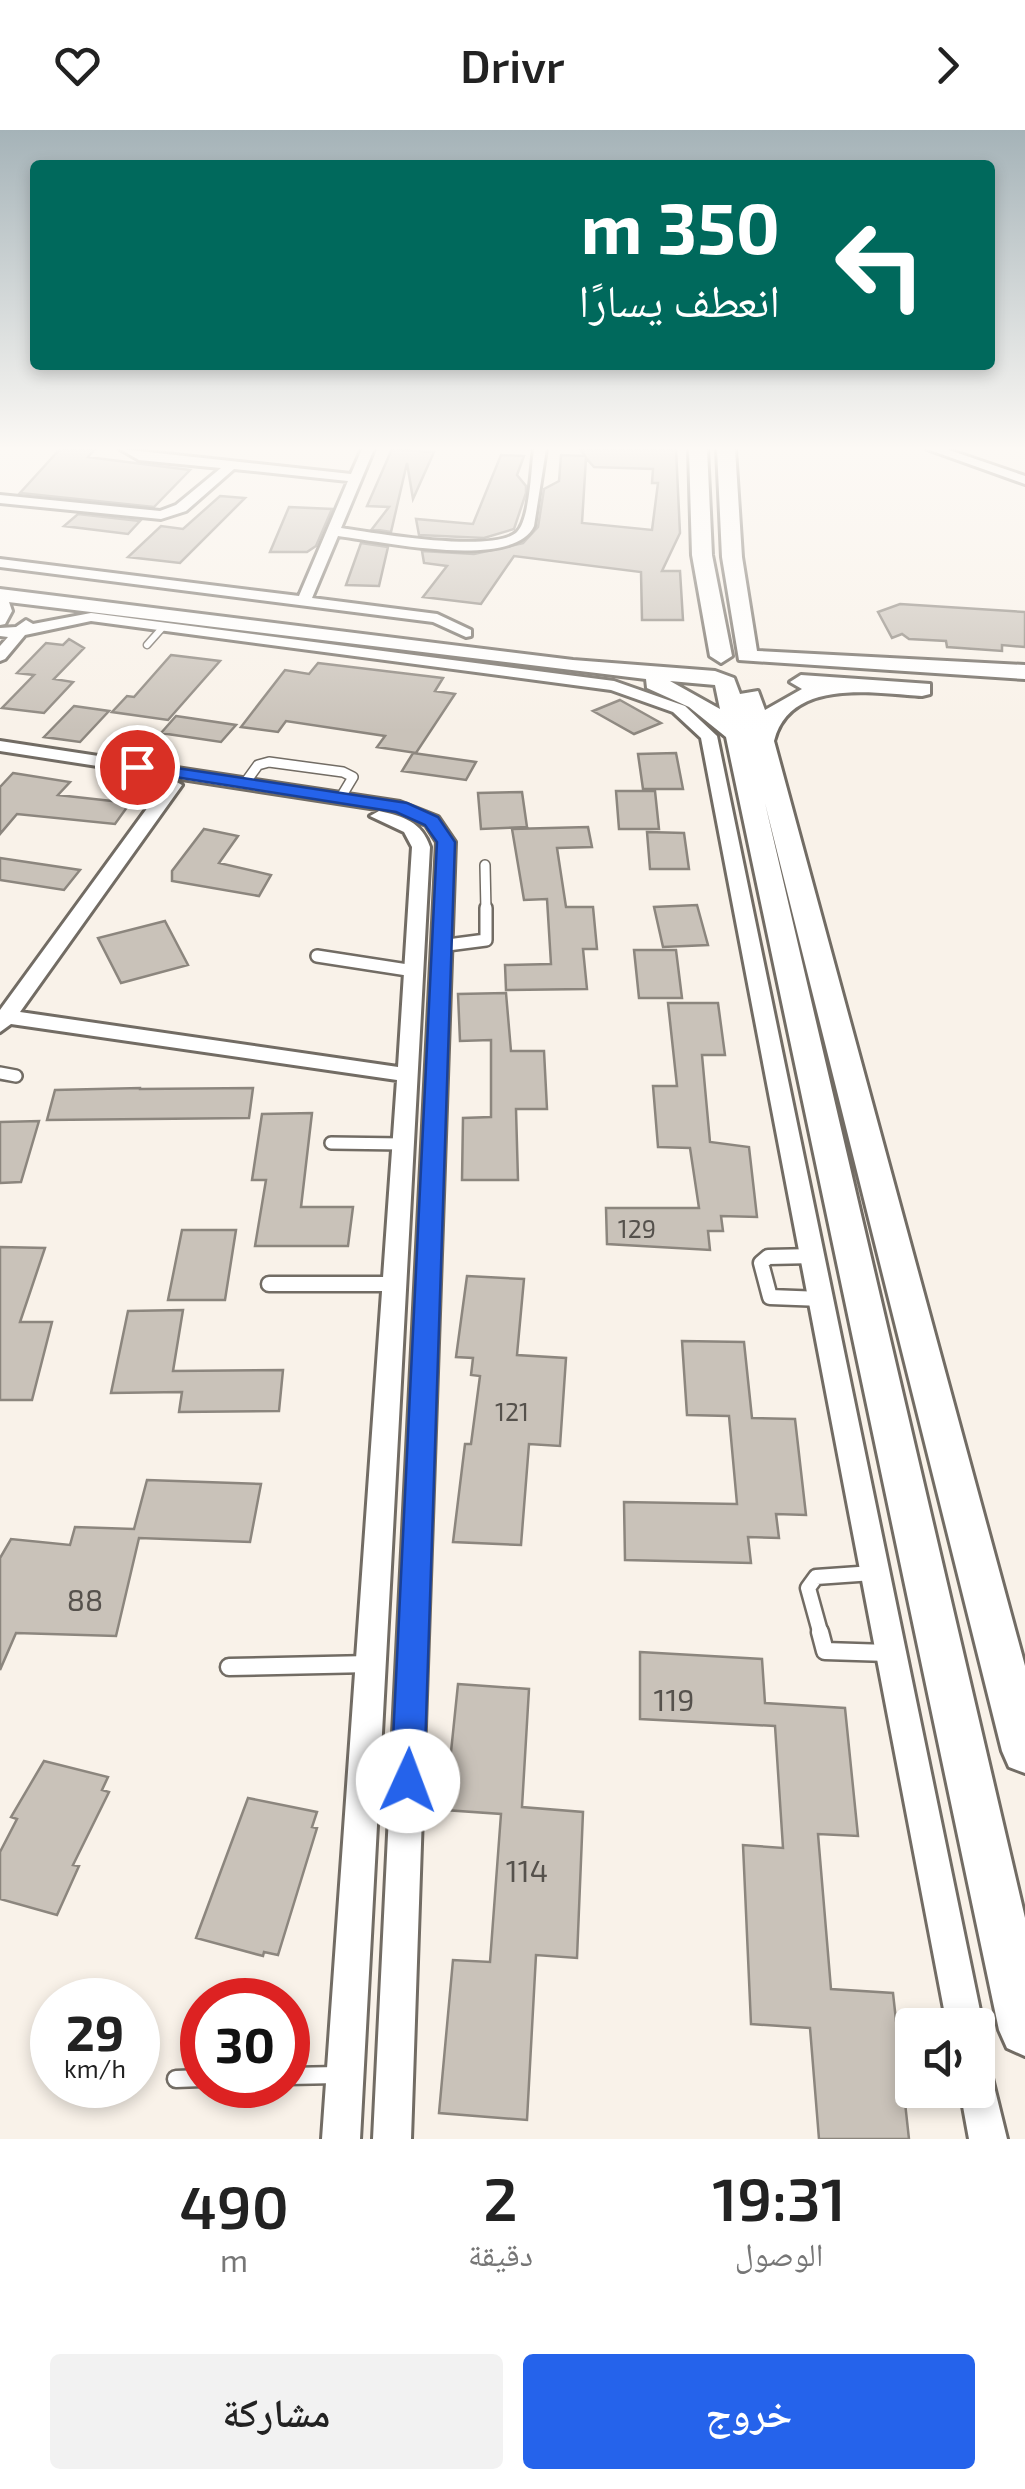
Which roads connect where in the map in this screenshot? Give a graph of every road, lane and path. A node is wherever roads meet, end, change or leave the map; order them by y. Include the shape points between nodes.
1 (329, 543) edge
2 (440, 543) edge
3 (500, 543) edge
4 (702, 543) edge
5 (731, 543) edge
6 (702, 556) junction
7 (732, 557) junction
8 (0, 563) edge
9 (0, 574) edge
10 (0, 596) edge
11 (304, 602) junction
12 (76, 603) junction
13 (163, 626) junction
14 (6, 629) edge
15 (466, 632) junction
16 (147, 644) dead end
17 (0, 656) edge
18 (619, 662) junction
19 (736, 669) junction
20 (1025, 672) edge
21 (854, 686) junction
22 (1025, 694) edge
23 (749, 737) junction
24 (0, 746) edge
25 (0, 759) edge
26 (173, 785) junction
27 (767, 812) junction
28 (485, 866) dead end
29 (440, 946) junction
30 (317, 956) dead end
31 (414, 971) junction
32 (3, 1021) edge
33 (0, 1073) edge
34 (408, 1075) junction
35 (16, 1076) dead end
36 (332, 1143) dead end
37 (403, 1144) junction
38 (814, 1256) junction
39 (269, 1284) dead end
40 (394, 1284) junction
41 (822, 1298) junction
42 (873, 1573) junction
43 (415, 1612) junction
44 (374, 1614) junction
45 (888, 1653) junction
46 (371, 1664) junction
47 (229, 1667) dead end
48 (1025, 1752) edge
49 (961, 2008) edge
50 (1025, 2030) edge
51 (345, 2075) junction
52 (310, 2076) edge
53 (176, 2078) dead end
54 (180, 2078) edge
55 (982, 2108) edge
56 (341, 2139) edge
57 (392, 2139) edge
58 (988, 2139) edge

1 - 11 street
2 - 3 street
4 - 6 street
5 - 7 street
6 - 7 street
6 - 19 street
7 - 19 street
8 - 11 street
9 - 15 street
10 - 12 street
10 - 14 street
11 - 15 street via 437,618
12 - 14 street
12 - 18 street via 573,667
13 - 14 street via 76,617
13 - 16 lane
13 - 38 street via 614,686 665,701 701,726 713,748
14 - 17 street
15 - 18 street
18 - 19 street
18 - 23 street
19 - 20 street
19 - 21 street
19 - 23 street
21 - 22 street
21 - 23 street via 812,693 780,708
23 - 27 street
24 - 29 street via 408,809 441,831 446,842
25 - 26 street
26 - 31 street via 382,817 413,829 422,847
26 - 32 street
27 - 48 street
27 - 50 street
28 - 29 lane via 486,940
29 - 43 street
30 - 31 lane
31 - 34 street
32 - 34 street
33 - 35 lane
34 - 37 street
36 - 37 lane
37 - 40 street
38 - 41 street
38 - 41 lane via 760,1263 770,1297
39 - 40 lane
40 - 44 street
41 - 42 street
42 - 45 street
42 - 45 lane via 816,1577 808,1588 825,1651
43 - 44 street
43 - 57 street
44 - 46 street
45 - 49 street
46 - 47 lane
46 - 51 street
51 - 52 lane
51 - 56 street
53 - 54 lane
55 - 58 street

